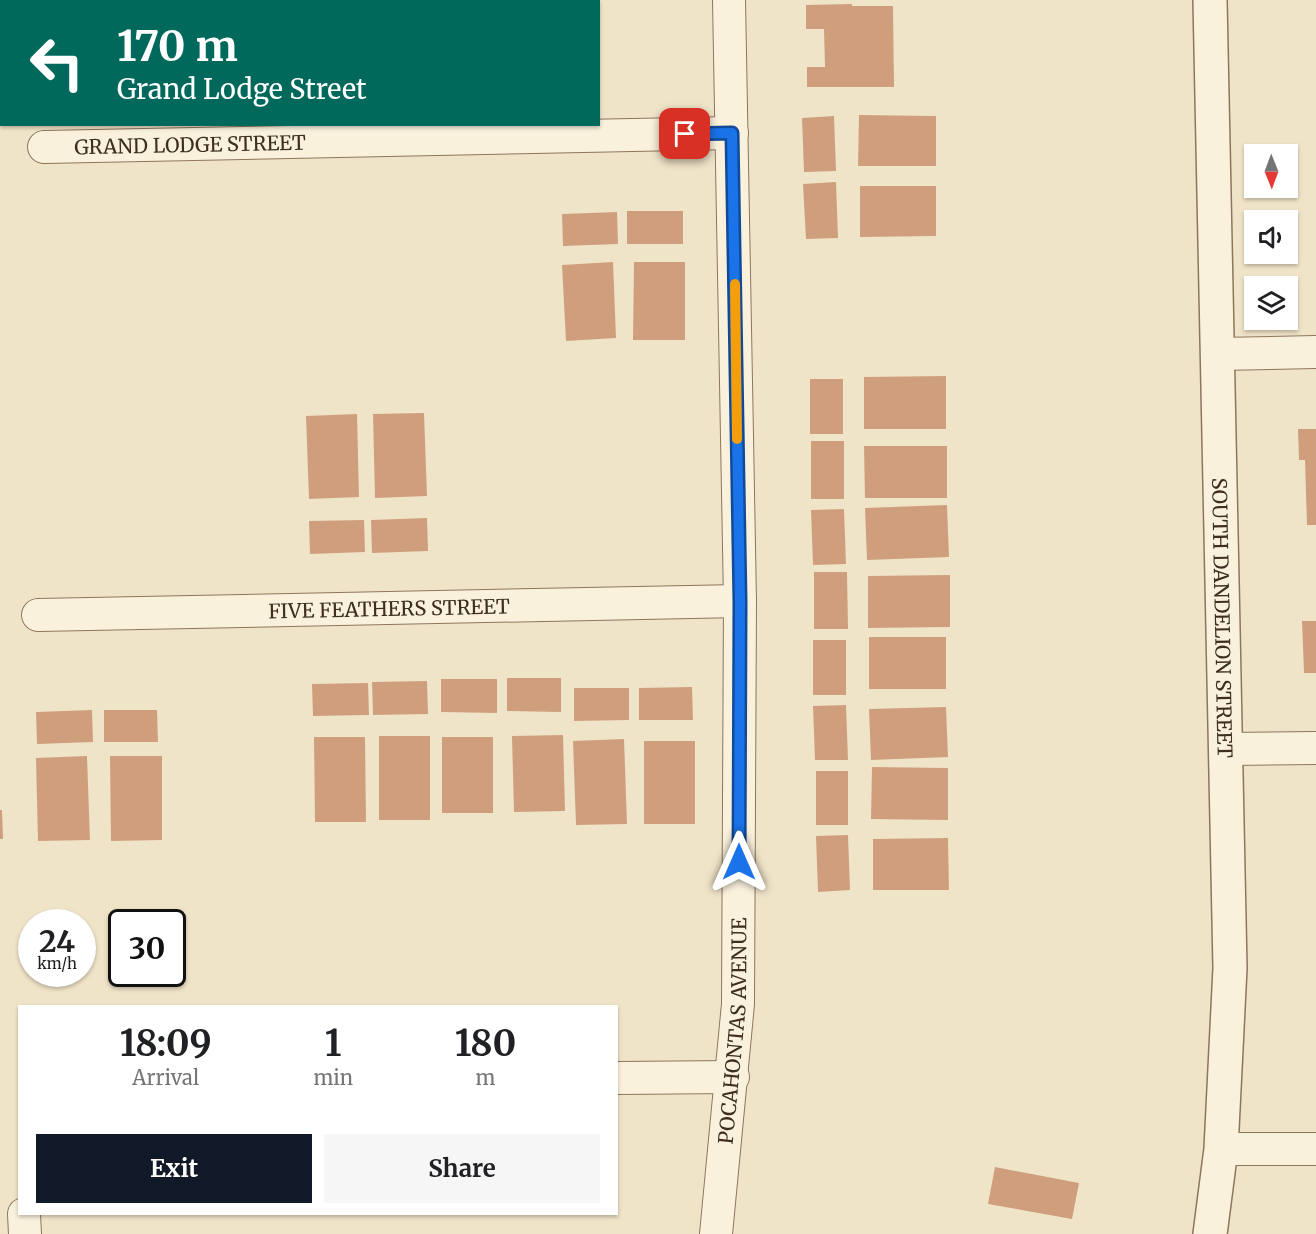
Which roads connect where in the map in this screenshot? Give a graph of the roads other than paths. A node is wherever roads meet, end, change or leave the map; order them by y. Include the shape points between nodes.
1 (729, 0) edge
2 (1210, 0) edge
3 (732, 133) junction
4 (44, 147) dead end
5 (1316, 351) edge
6 (1218, 354) junction
7 (740, 602) junction
8 (38, 615) dead end
9 (1316, 748) edge
10 (1227, 749) junction
11 (733, 1077) junction
12 (618, 1078) edge
13 (1221, 1149) junction
14 (1316, 1149) edge
15 (24, 1215) edge
16 (25, 1234) edge
17 (716, 1234) edge
18 (1210, 1234) edge

1 - 3 street, POCAHONTAS AVENUE
2 - 6 street, SOUTH DANDELION STREET
3 - 4 street, GRAND LODGE STREET
3 - 7 street, POCAHONTAS AVENUE
5 - 6 street
6 - 10 street, SOUTH DANDELION STREET
7 - 8 street, FIVE FEATHERS STREET
7 - 11 street, POCAHONTAS AVENUE via 738,1004
9 - 10 street
10 - 13 street, SOUTH DANDELION STREET via 1230,968
11 - 12 street
11 - 17 street, POCAHONTAS AVENUE
13 - 14 street
13 - 18 street, SOUTH DANDELION STREET
15 - 16 street

